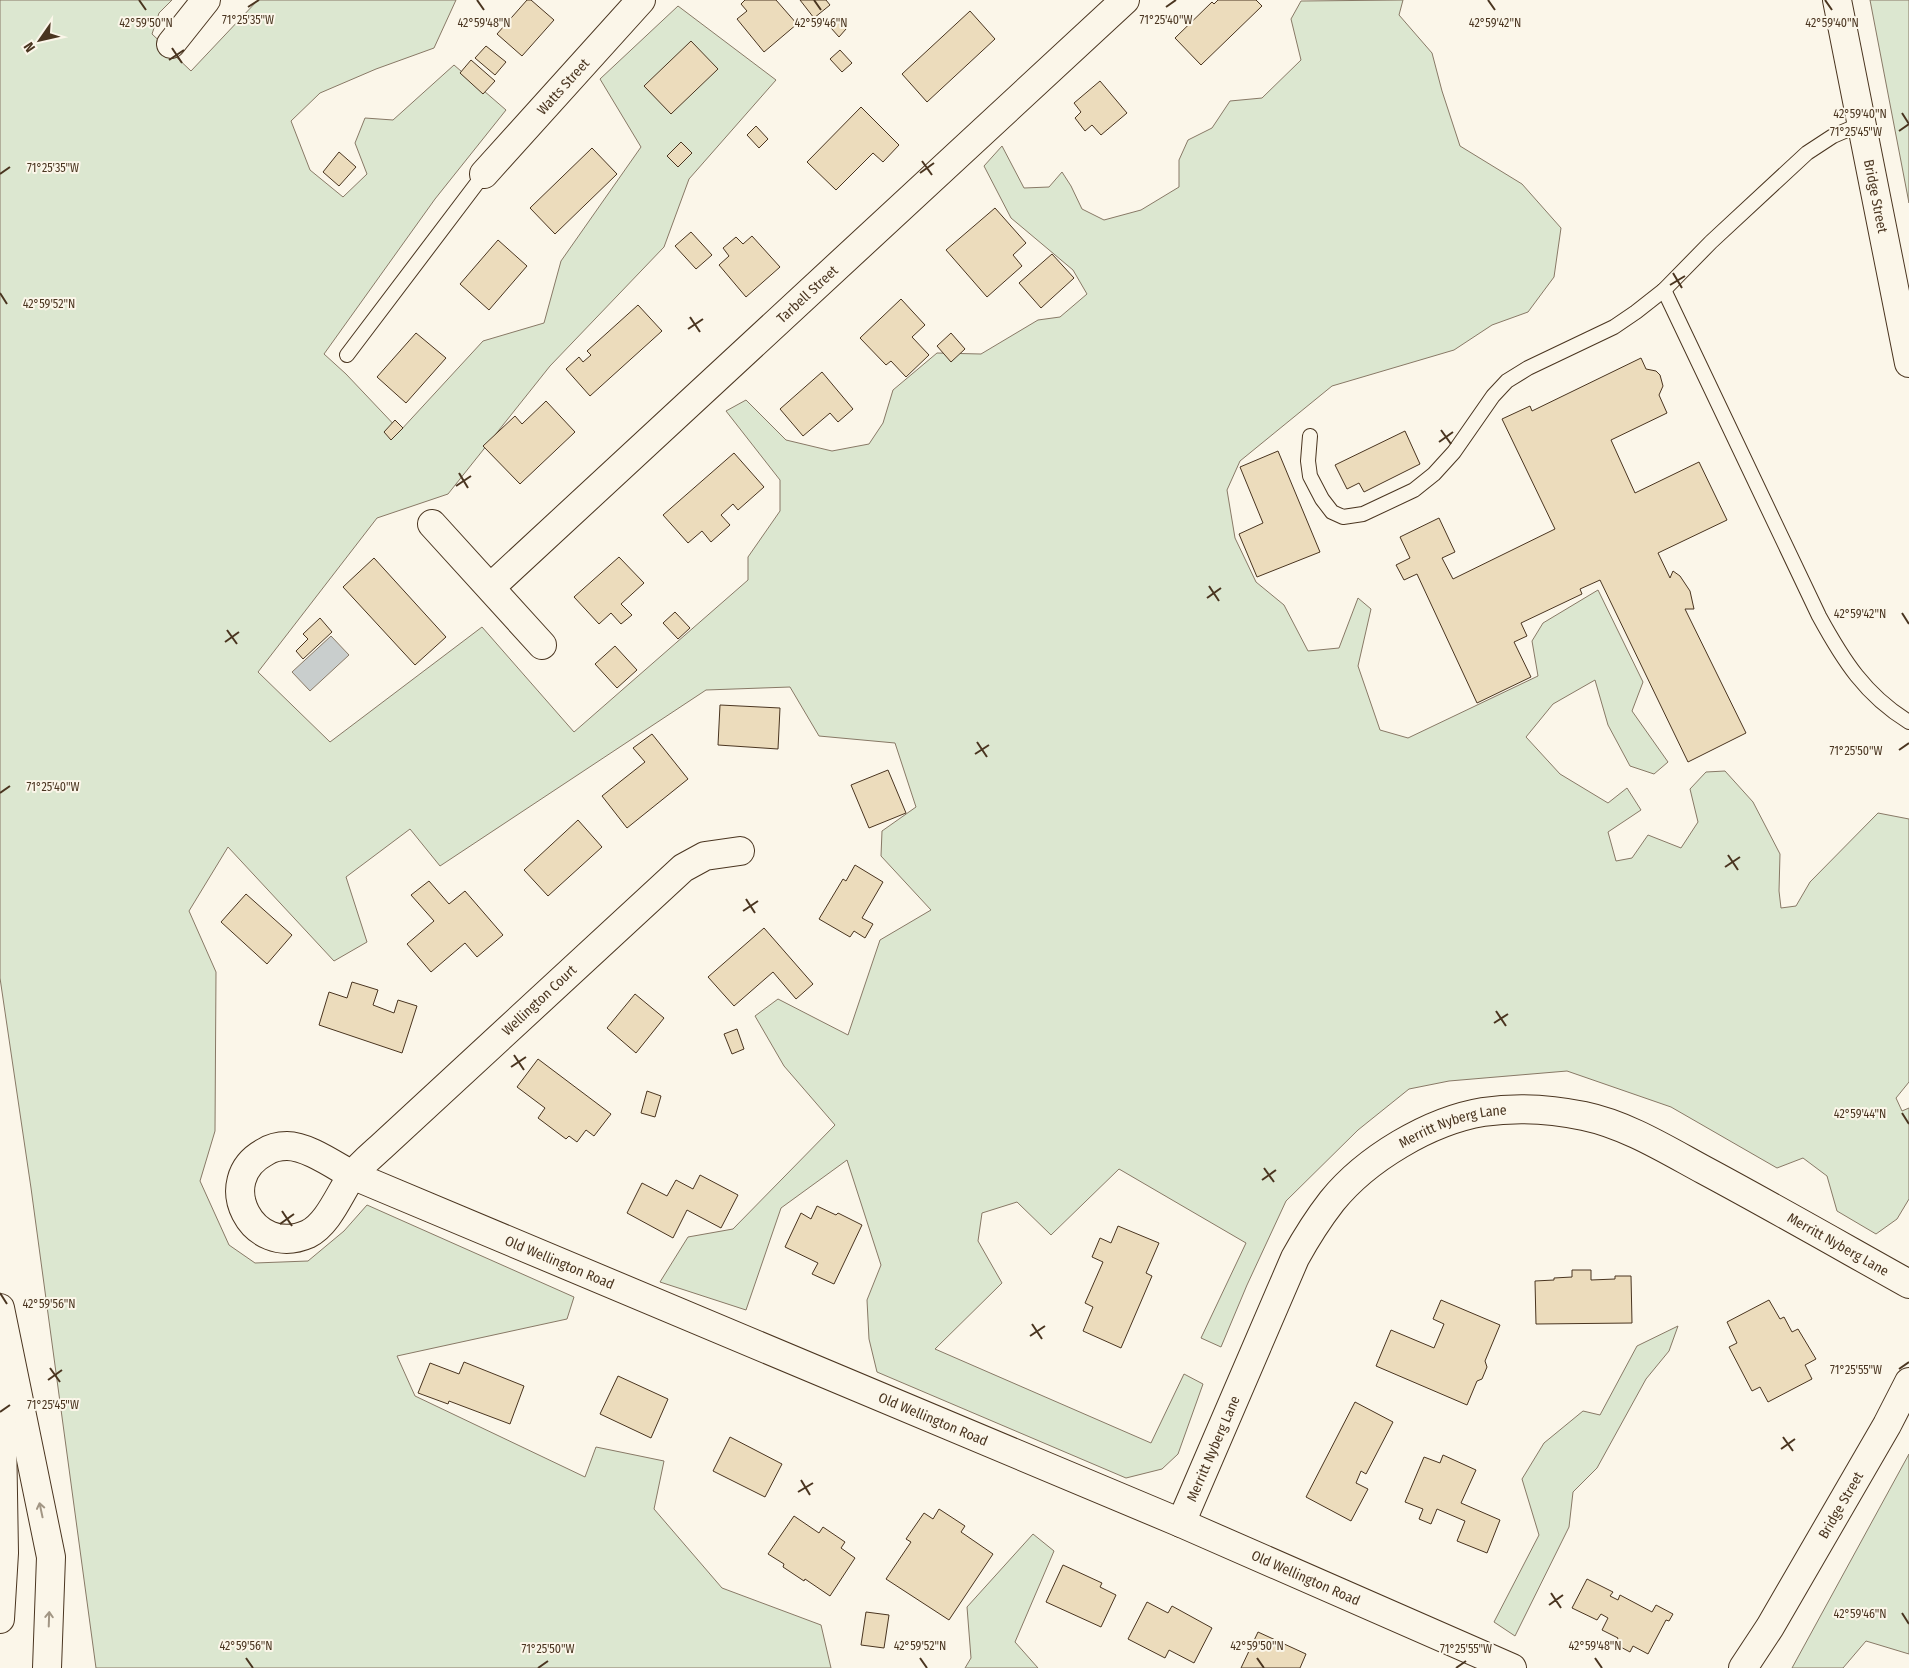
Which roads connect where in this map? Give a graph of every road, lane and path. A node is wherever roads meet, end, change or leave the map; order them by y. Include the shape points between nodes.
1 (206, 0) edge
2 (641, 0) edge
3 (1125, 0) edge
4 (1837, 0) edge
5 (171, 44) dead end
6 (1861, 124) junction
7 (484, 174) joint
8 (1664, 290) junction
9 (347, 355) dead end
10 (1909, 363) edge
11 (1310, 436) dead end
12 (432, 524) dead end
13 (491, 587) junction
14 (542, 645) dead end
15 (1909, 722) edge
16 (740, 851) dead end
17 (352, 1175) joint
18 (1909, 1284) edge
19 (0, 1307) edge
20 (1909, 1382) edge
21 (1181, 1523) junction
22 (0, 1618) edge
23 (1770, 1627) junction
24 (47, 1668) edge
25 (1512, 1668) edge
26 (1743, 1668) edge
27 (1752, 1668) edge

1 - 5 main road
2 - 7 main road, Watts Street
3 - 13 main road, Tarbell Street
4 - 6 main road, Bridge Street
6 - 8 lane via 1833,136 1807,153
6 - 10 main road, Bridge Street
7 - 9 lane
8 - 11 lane via 1614,327 1528,368 1508,381 1434,474 1414,490 1363,514 1343,517 1332,512 1322,499 1310,476
8 - 15 lane via 1819,616 1841,655 1860,682 1884,705
12 - 13 main road
13 - 14 main road
16 - 17 main road, Wellington Court via 705,856 683,868
17 - 21 main road, Old Wellington Road
18 - 21 main road, Merritt Nyberg Lane via 1659,1146 1586,1116 1516,1109 1482,1112 1447,1123 1415,1137 1358,1175 1312,1227 1295,1258
19 - 22 main road via 4,1553
24 -> 19 main road via 51,1557
20 - 23 main road, Bridge Street
21 - 25 main road, Old Wellington Road
23 - 26 main road, Bridge Street
23 - 27 main road, Bridge Street

